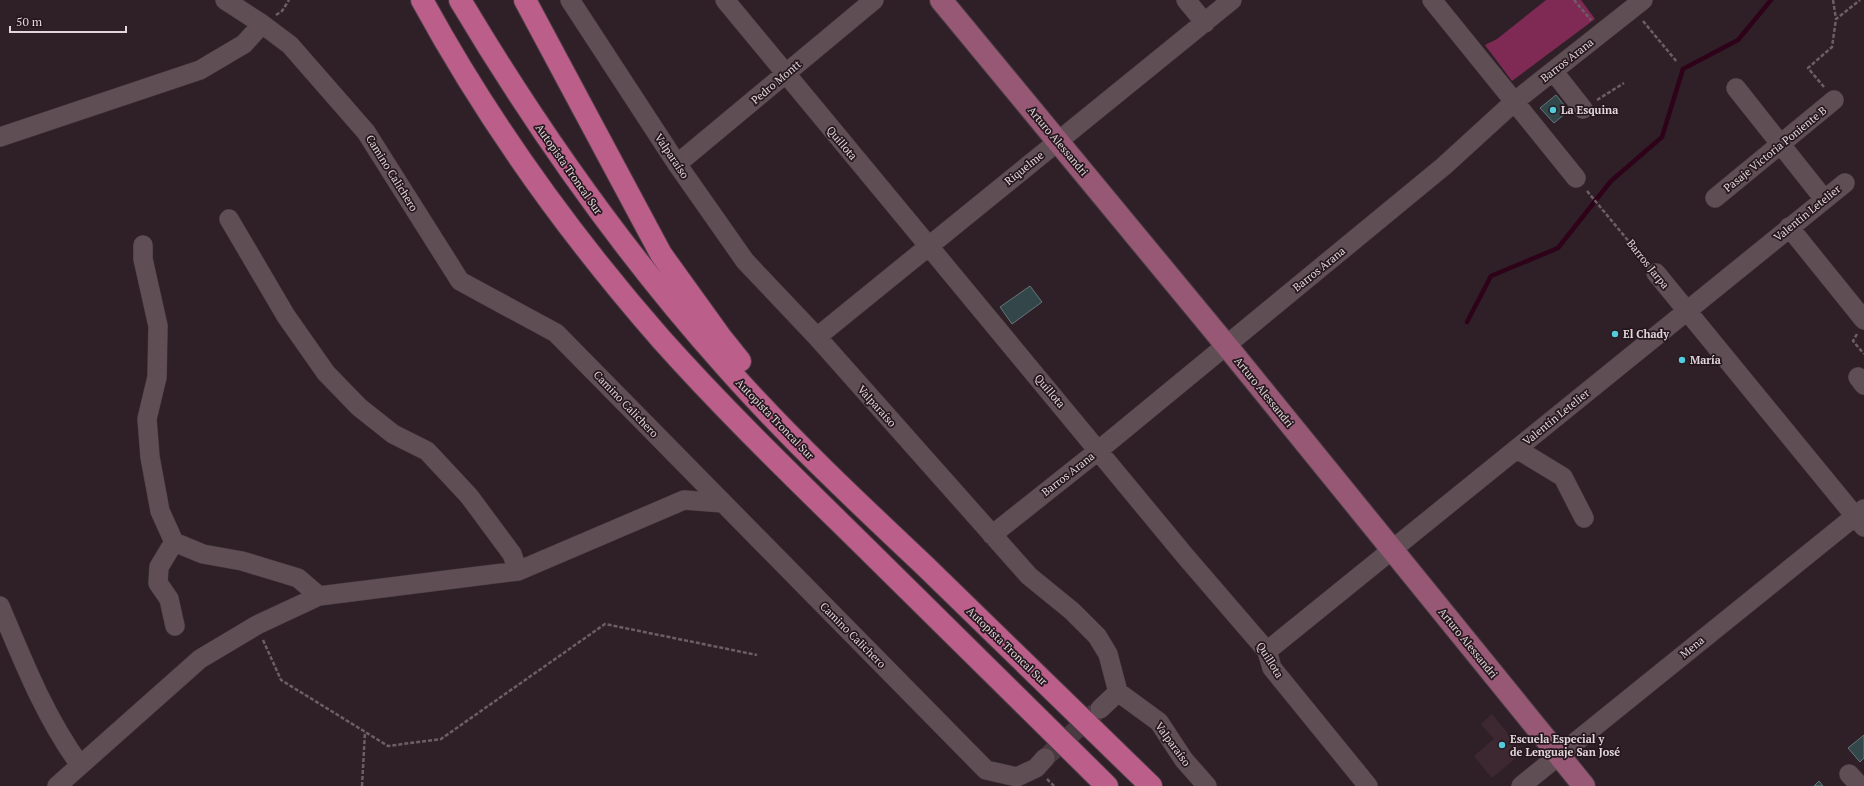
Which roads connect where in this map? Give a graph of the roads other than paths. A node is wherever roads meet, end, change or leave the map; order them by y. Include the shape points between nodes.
1 (225, 0) edge
2 (422, 0) edge
3 (460, 0) edge
4 (525, 0) edge
5 (570, 0) edge
6 (725, 0) edge
7 (874, 0) edge
8 (941, 0) edge
9 (1186, 0) edge
10 (1232, 0) edge
11 (1437, 2) edge
12 (1638, 4) edge
13 (1205, 23) junction
14 (262, 24) junction
15 (1553, 71) junction
16 (785, 75) junction
17 (1736, 88) dead end
18 (1834, 100) road end
19 (1514, 102) junction
20 (1583, 109) road end
21 (0, 137) edge
22 (1058, 141) junction
23 (1779, 144) junction
24 (677, 164) junction
25 (1576, 178) road end
26 (1845, 183) dead end
27 (1715, 198) dead end
28 (1824, 199) junction
29 (229, 219) dead end
30 (1790, 227) junction
31 (143, 245) dead end
32 (928, 246) junction
33 (1656, 273) road end
34 (1686, 311) junction
35 (1862, 324) edge
36 (817, 337) junction
37 (1226, 345) junction
38 (1517, 449) junction
39 (1099, 450) junction
40 (723, 503) junction
41 (872, 516) junction
42 (1861, 517) edge
43 (1584, 518) dead end
44 (992, 535) junction
45 (174, 542) junction
46 (1391, 549) junction
47 (518, 572) junction
48 (319, 596) junction
49 (0, 606) edge
50 (175, 626) dead end
51 (1267, 651) junction
52 (1118, 692) junction
53 (1100, 709) tunnel mouth
54 (1559, 755) junction
55 (1045, 758) tunnel mouth
56 (80, 765) junction
57 (57, 786) edge
58 (1107, 786) edge
59 (1152, 786) edge
60 (1207, 786) edge
61 (1368, 786) edge
62 (1521, 786) edge
63 (1584, 786) edge

1 - 14 street, Camino Calichero
2 - 58 highway via 460,65 532,174 601,266 661,338 756,439
3 - 41 highway, Autopista Troncal Sur via 557,154 639,264 692,329 758,403
4 - 41 highway via 662,254 720,336
5 - 24 street, Valparaíso
6 - 16 street, Quillota
7 - 16 street, Pedro Montt
8 - 22 main road, Arturo Alessandri
9 - 13 street
10 - 13 street, Riquelme
11 - 19 street
12 - 15 street, Barros Arana
13 - 22 street, Riquelme
14 - 21 street via 244,44 200,70
14 - 40 street, Camino Calichero via 290,45 366,132 460,281 556,333
15 - 19 street, Barros Arana
15 - 20 street
16 - 24 street, Pedro Montt
16 - 32 street, Quillota
17 - 23 street
18 - 23 street, Pasaje Victoria Poniente B
19 - 25 street
19 - 37 street, Barros Arana via 1444,166
22 - 32 street, Riquelme
22 - 37 main road, Arturo Alessandri
23 - 27 street, Pasaje Victoria Poniente B
23 - 28 street
24 - 36 street, Valparaíso via 745,261
26 - 28 street, Valentín Letelier
28 - 30 street, Valentín Letelier
29 - 47 street via 286,316 326,373 359,407 393,434 427,451 470,496 512,554
30 - 34 street, Valentín Letelier
30 - 35 street
31 - 45 street via 143,260 158,326 157,377 147,419 150,449 160,512
32 - 36 street, Riquelme
32 - 39 street, Quillota
33 - 34 street, Barros Jarpa
34 - 38 street, Valentín Letelier
34 - 42 street, Barros Jarpa
36 - 44 street, Valparaíso
37 - 39 street, Barros Arana
37 - 46 main road, Arturo Alessandri
38 - 43 street via 1563,478
38 - 46 street, Valentín Letelier
39 - 44 street, Barros Arana
39 - 51 street, Quillota
40 - 47 street via 684,500
40 - 55 street, Camino Calichero via 986,770 1017,777 1036,768
41 - 59 highway, Autopista Troncal Sur
42 - 54 street, Mena
44 - 52 street, Valparaíso via 1029,576 1072,611 1097,636 1108,654
45 - 48 street via 203,554 242,561 298,578
45 - 50 street via 159,566 158,583 169,599
46 - 51 street, Valentín Letelier
46 - 54 main road, Arturo Alessandri
47 - 48 street
48 - 56 street via 257,625 200,659
49 - 56 street via 34,687 68,749
51 - 61 street, Quillota via 1272,668
52 - 53 street
52 - 60 street, Valparaíso via 1159,722 1184,760
54 - 62 street, Mena
54 - 63 main road, Arturo Alessandri
56 - 57 street

